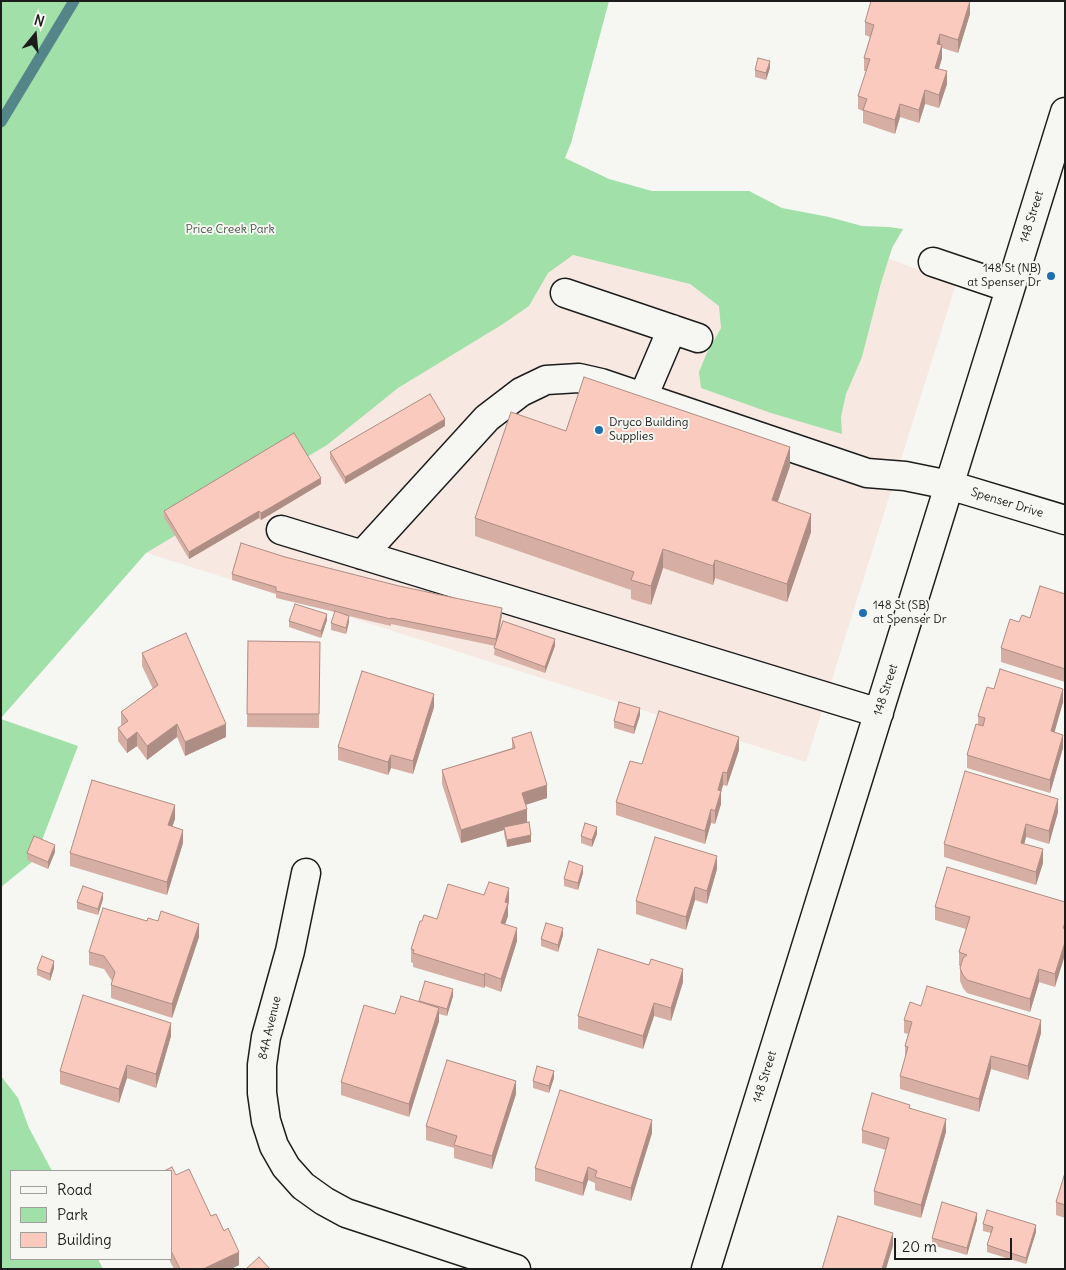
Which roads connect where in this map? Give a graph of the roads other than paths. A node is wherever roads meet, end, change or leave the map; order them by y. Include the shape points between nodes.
1 (1065, 112) edge
2 (933, 262) dead end
3 (1010, 288) junction
4 (565, 293) dead end
5 (672, 329) junction
6 (698, 338) dead end
7 (643, 397) junction
8 (949, 485) junction
9 (1065, 520) edge
10 (281, 530) dead end
11 (362, 554) junction
12 (879, 712) junction
13 (306, 873) dead end
14 (516, 1269) edge
15 (706, 1269) edge

1 - 3 street, 148 Street
2 - 3 street
3 - 8 street, 148 Street
4 - 5 street
5 - 6 street
5 - 7 street
7 - 8 street, Spenser Drive via 867,473 905,476
7 - 11 street, Spenser Drive via 579,378 546,380 521,392 487,418
8 - 9 street, Spenser Drive
8 - 12 street, 148 Street
10 - 11 street
11 - 12 street
12 - 15 street, 148 Street
13 - 14 street, 84A Avenue via 290,951 266,1037 262,1066 266,1121 274,1146 286,1167 304,1186 346,1213

